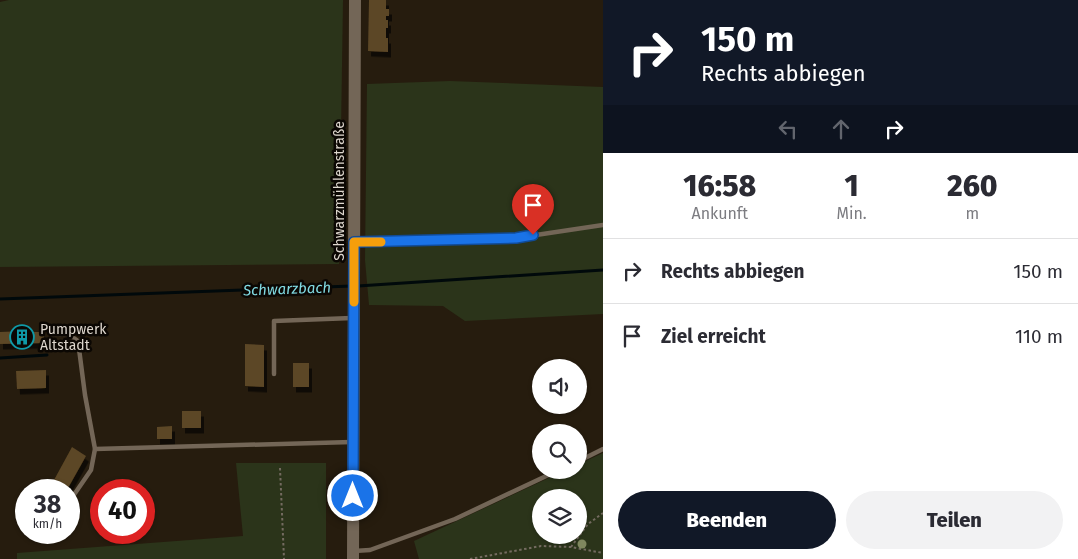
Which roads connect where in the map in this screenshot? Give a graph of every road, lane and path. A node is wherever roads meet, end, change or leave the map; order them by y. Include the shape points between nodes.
1 (355, 0) edge
2 (603, 225) edge
3 (354, 242) junction
4 (354, 318) junction
5 (51, 334) dead end
6 (274, 374) dead end
7 (353, 442) junction
8 (95, 449) junction
9 (603, 449) edge
10 (587, 457) edge
11 (280, 468) dead end
12 (540, 479) edge
13 (80, 485) edge
14 (603, 513) edge
15 (571, 546) junction
16 (603, 553) edge
17 (353, 555) edge
18 (284, 559) edge
19 (470, 559) edge

1 - 3 street, Schwarzmühlenstraße
2 - 3 lane via 516,238
3 - 4 street, Schwarzmühlenstraße
4 - 6 lane via 274,321
4 - 7 street, Schwarzmühlenstraße
5 - 8 lane via 68,334 78,341
7 - 8 lane
7 - 17 street, Schwarzmühlenstraße
8 - 13 lane via 90,470
9 - 10 lane
11 - 18 path
12 - 17 lane via 455,519
14 - 15 path via 588,524
15 - 16 path
15 - 19 path via 541,546

